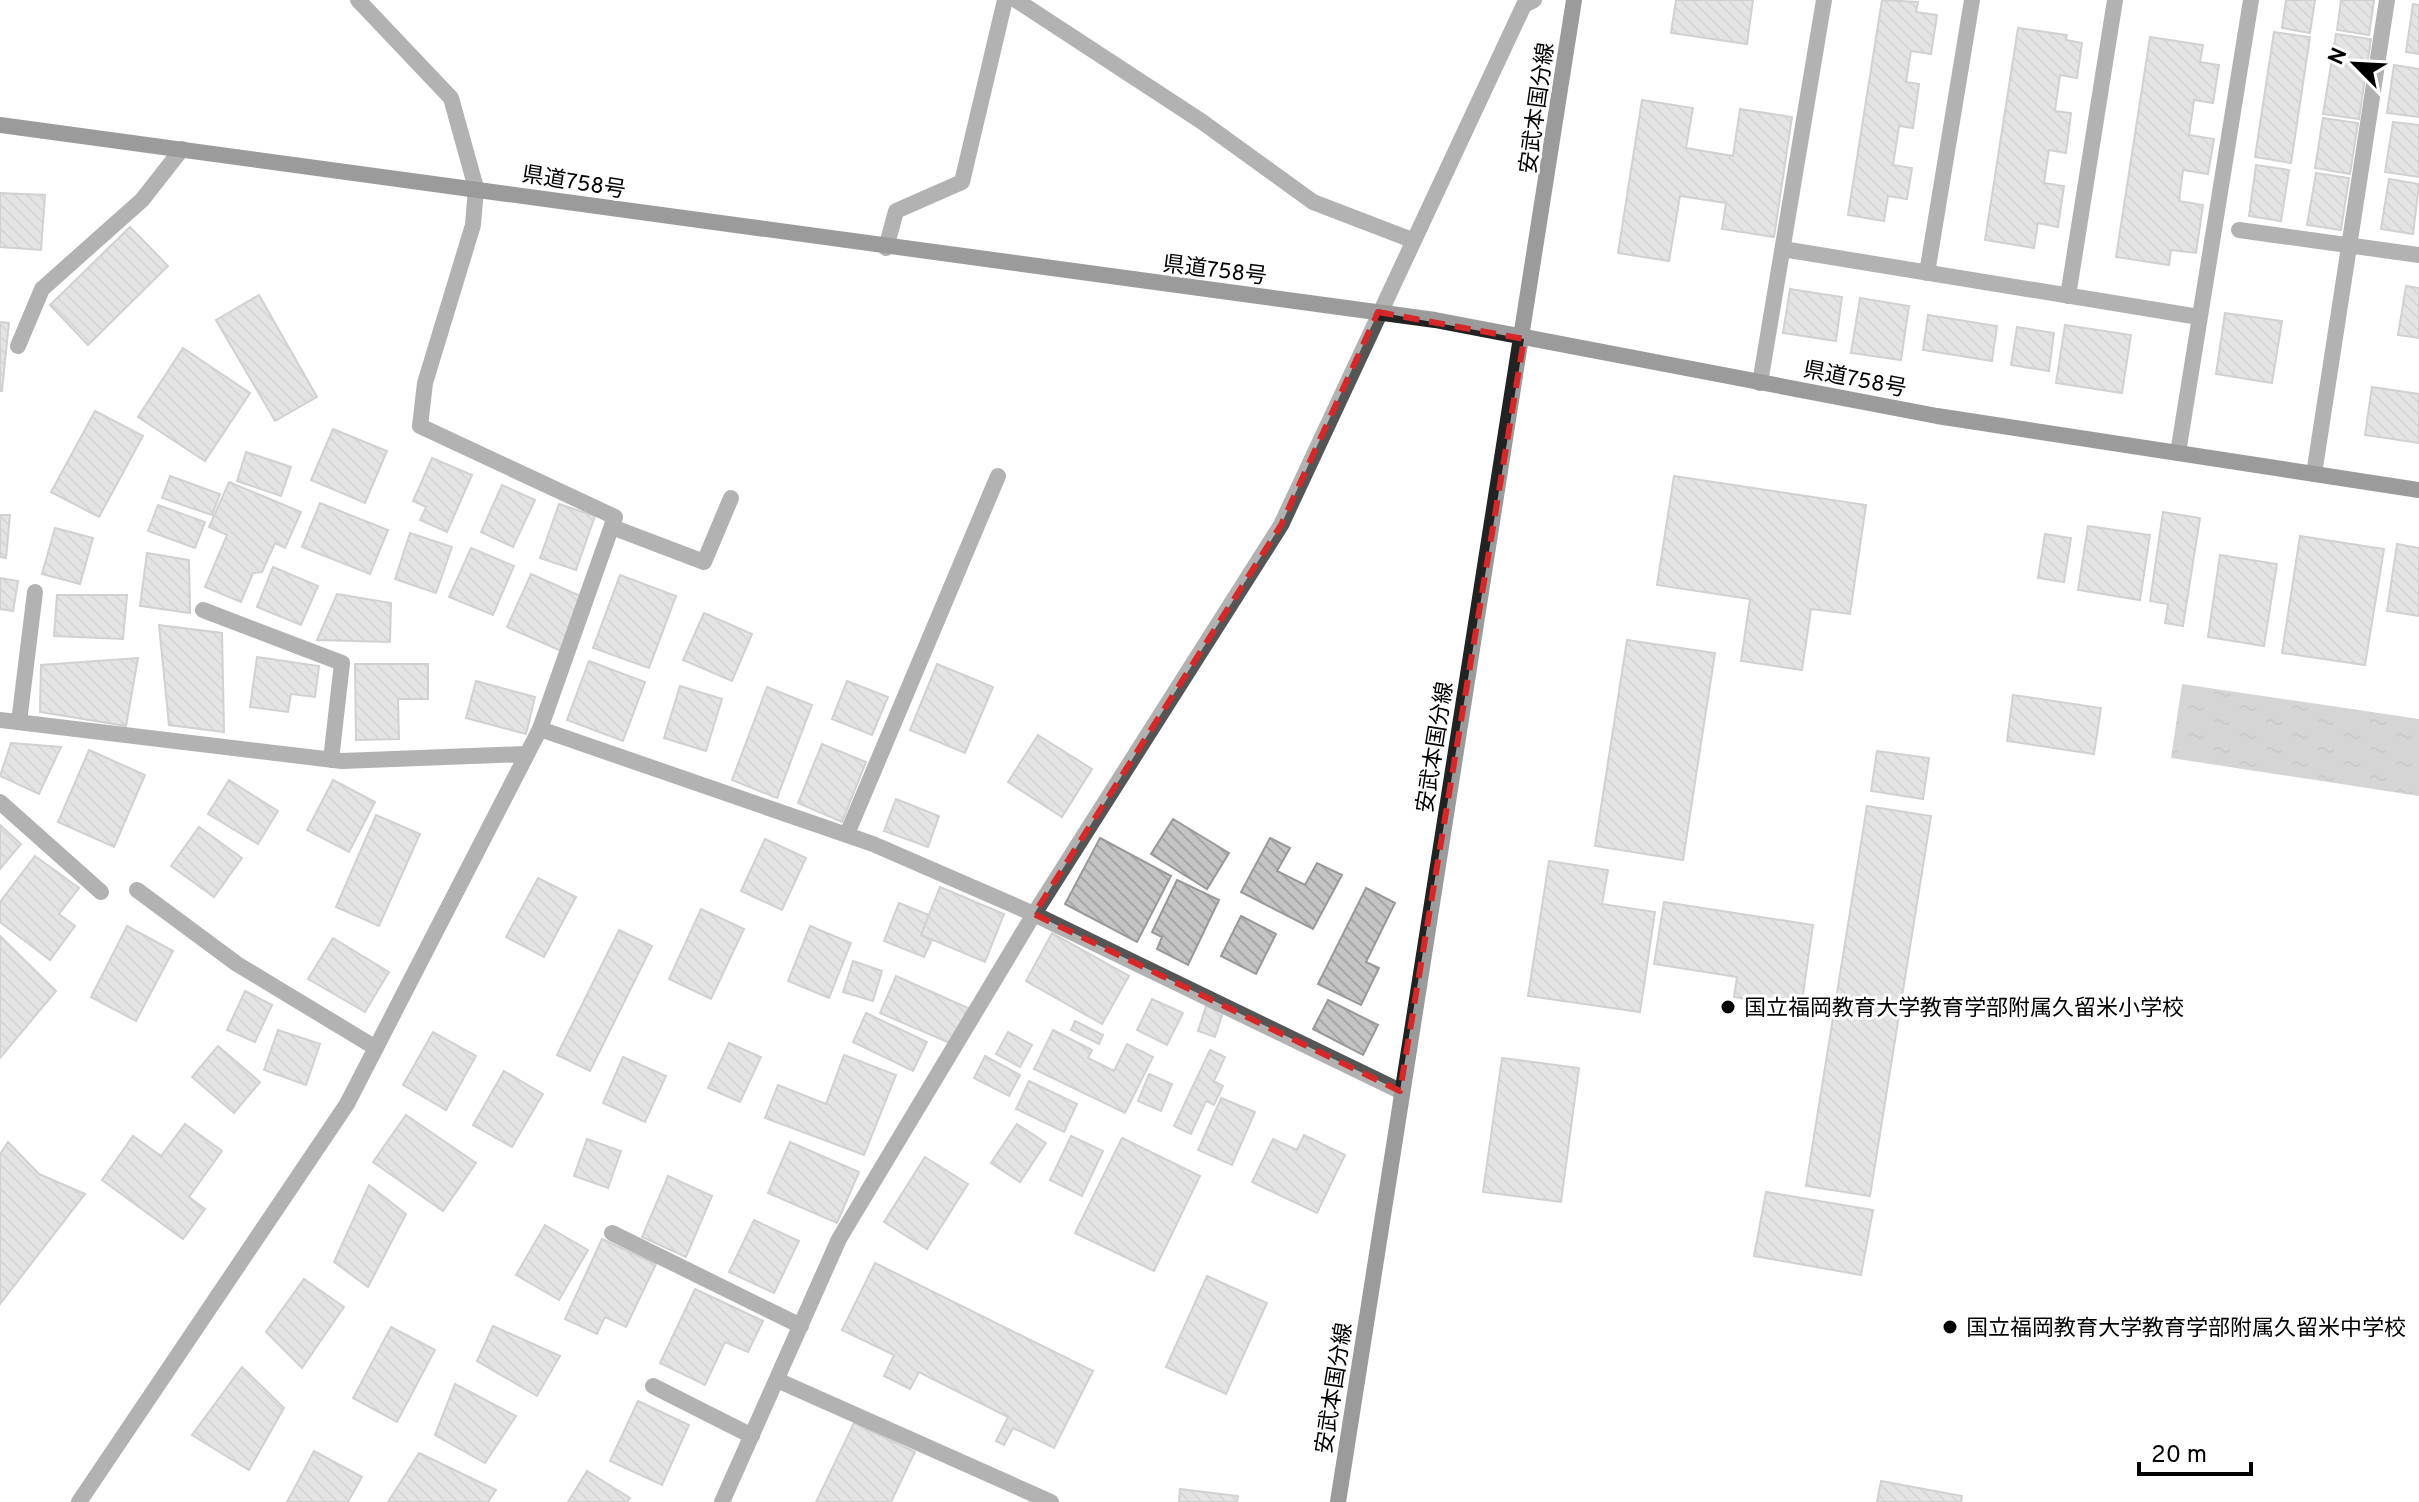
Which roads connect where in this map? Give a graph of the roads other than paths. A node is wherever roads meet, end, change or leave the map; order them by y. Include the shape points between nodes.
1 (358, 0) edge
2 (1005, 0) edge
3 (1016, 0) edge
4 (1534, 0) edge
5 (1574, 0) edge
6 (1824, 0) edge
7 (1972, 0) edge
8 (2115, 0) edge
9 (2251, 0) edge
10 (2387, 0) edge
11 (0, 125) edge
12 (182, 149) junction
13 (476, 188) junction
14 (2239, 230) dead end
15 (1412, 240) junction
16 (2349, 246) junction
17 (886, 248) junction
18 (1783, 249) junction
19 (2419, 255) edge
20 (1927, 273) junction
21 (2068, 296) junction
22 (1378, 312) junction
23 (2199, 317) junction
24 (1524, 339) junction
25 (18, 346) dead end
26 (1760, 383) junction
27 (2178, 453) junction
28 (2314, 474) junction
29 (998, 476) dead end
30 (2419, 490) edge
31 (731, 498) dead end
32 (612, 527) junction
33 (35, 592) dead end
34 (203, 610) dead end
35 (0, 720) edge
36 (19, 722) junction
37 (540, 729) junction
38 (526, 754) junction
39 (331, 760) junction
40 (0, 802) edge
41 (847, 834) junction
42 (137, 890) dead end
43 (101, 892) dead end
44 (1034, 914) junction
45 (376, 1048) junction
46 (1400, 1091) junction
47 (612, 1233) dead end
48 (801, 1326) junction
49 (777, 1380) junction
50 (653, 1386) dead end
51 (752, 1436) junction
52 (79, 1502) edge
53 (722, 1502) edge
54 (1051, 1502) edge
55 (1338, 1502) edge

1 - 13 street via 451,98
2 - 17 street via 962,182 896,211
3 - 15 street via 1313,202
4 - 15 street via 1524,5
5 - 24 main road, 安武本国分線
6 - 18 street
7 - 20 street
8 - 21 street
9 - 23 street
10 - 16 street
11 - 12 main road, 県道758号
12 - 13 main road, 県道758号
12 - 25 street via 142,200 42,289
13 - 17 main road, 県道758号
13 - 32 street via 473,225 425,383 420,426 615,517
14 - 16 street
15 - 22 street
16 - 19 street
16 - 28 street
17 - 22 main road, 県道758号
18 - 20 street
18 - 26 street
20 - 21 street
21 - 23 street
22 - 24 main road, 県道758号
22 - 44 street via 1281,525
23 - 27 street
24 - 26 main road, 県道758号
24 - 46 main road, 安武本国分線
26 - 27 main road, 県道758号
27 - 28 main road, 県道758号
28 - 30 main road, 県道758号
29 - 41 street
31 - 32 street via 704,562
32 - 37 street
33 - 36 street
34 - 39 street via 342,663
35 - 36 street
36 - 39 street
37 - 38 street
37 - 41 street
38 - 39 street
38 - 45 street
40 - 43 street
41 - 44 street
42 - 45 street via 237,964
44 - 46 street
44 - 48 street via 839,1239
45 - 52 street via 347,1104
46 - 55 main road, 安武本国分線
47 - 48 street
48 - 49 street
49 - 51 street
49 - 54 street
50 - 51 street
51 - 53 street

